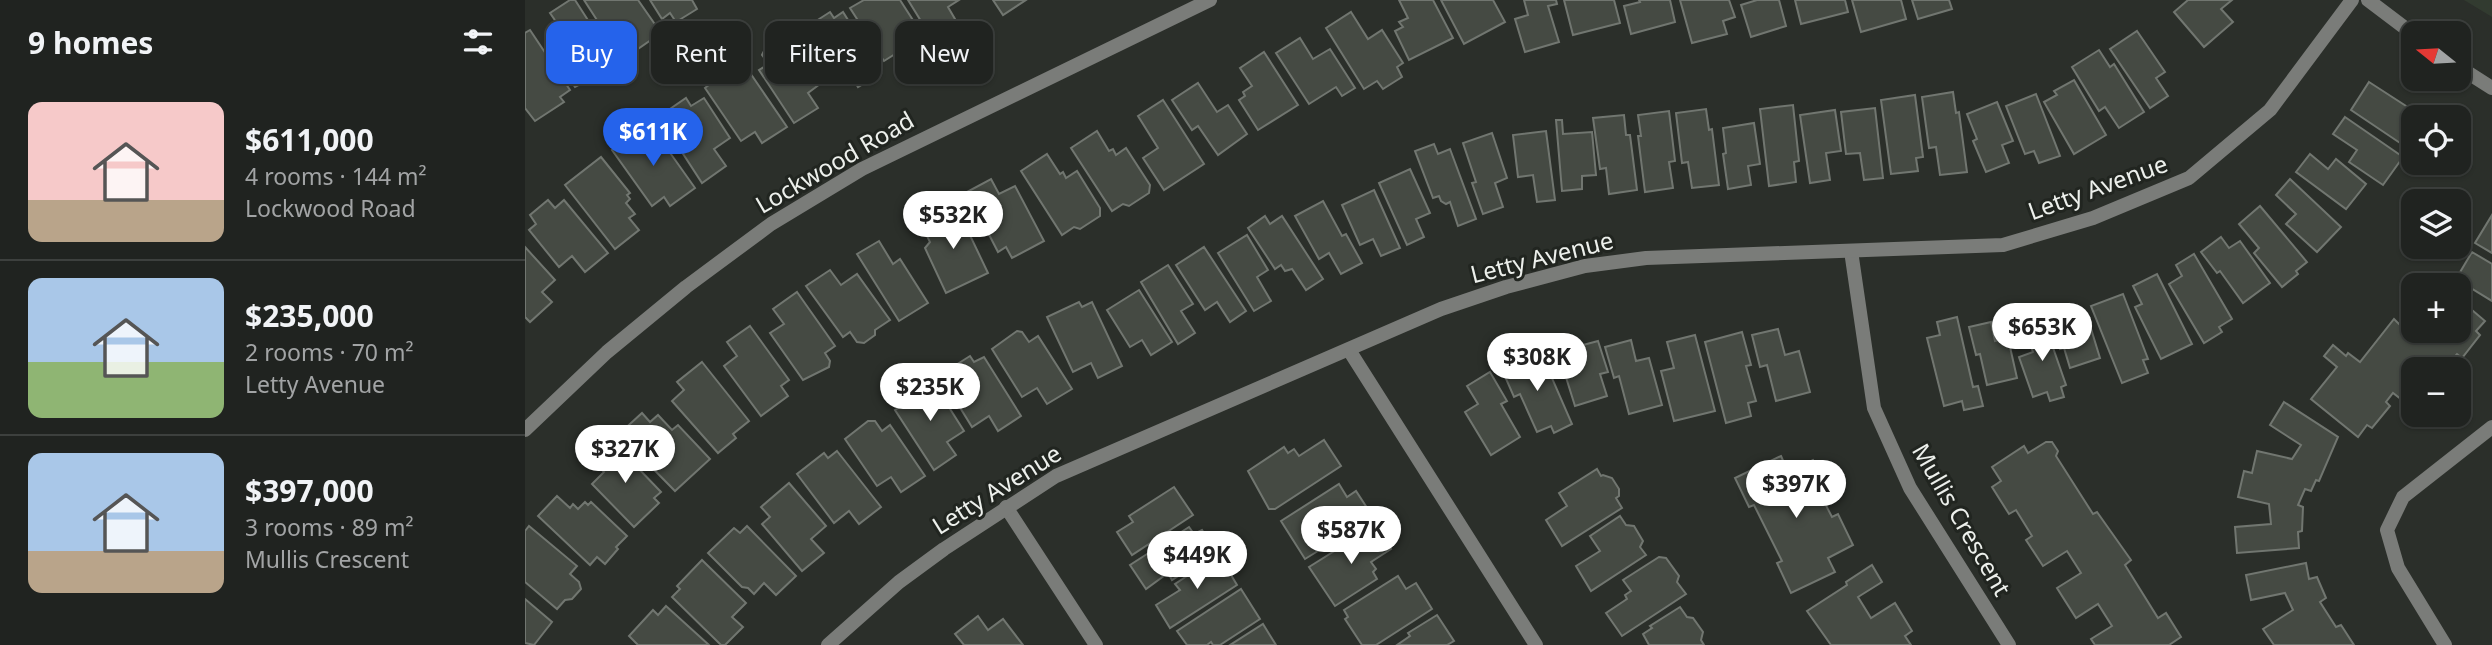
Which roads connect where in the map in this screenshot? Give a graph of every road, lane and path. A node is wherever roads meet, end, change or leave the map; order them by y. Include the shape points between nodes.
1 (1210, 0) edge
2 (2352, 0) edge
3 (2368, 0) edge
4 (2401, 25) edge
5 (2471, 75) edge
6 (2492, 88) edge
7 (1851, 251) junction
8 (1349, 350) junction
9 (2492, 427) edge
10 (525, 430) edge
11 (1006, 507) junction
12 (828, 645) edge
13 (1096, 645) edge
14 (1536, 645) edge
15 (2009, 645) edge
16 (2445, 645) edge

1 - 10 street, Lockwood Road via 862,169 771,224 607,352
2 - 7 street, Letty Avenue via 2270,110 2189,178 2093,218 2003,245
3 - 4 street
5 - 6 street
7 - 8 street, Letty Avenue via 1646,258 1585,266 1441,309
7 - 15 street, Mullis Crescent via 1874,408 1910,488
8 - 11 street, Letty Avenue via 1056,476
8 - 14 street
9 - 16 street via 2403,498 2387,530 2398,568
11 - 12 street, Letty Avenue via 899,582
11 - 13 street

